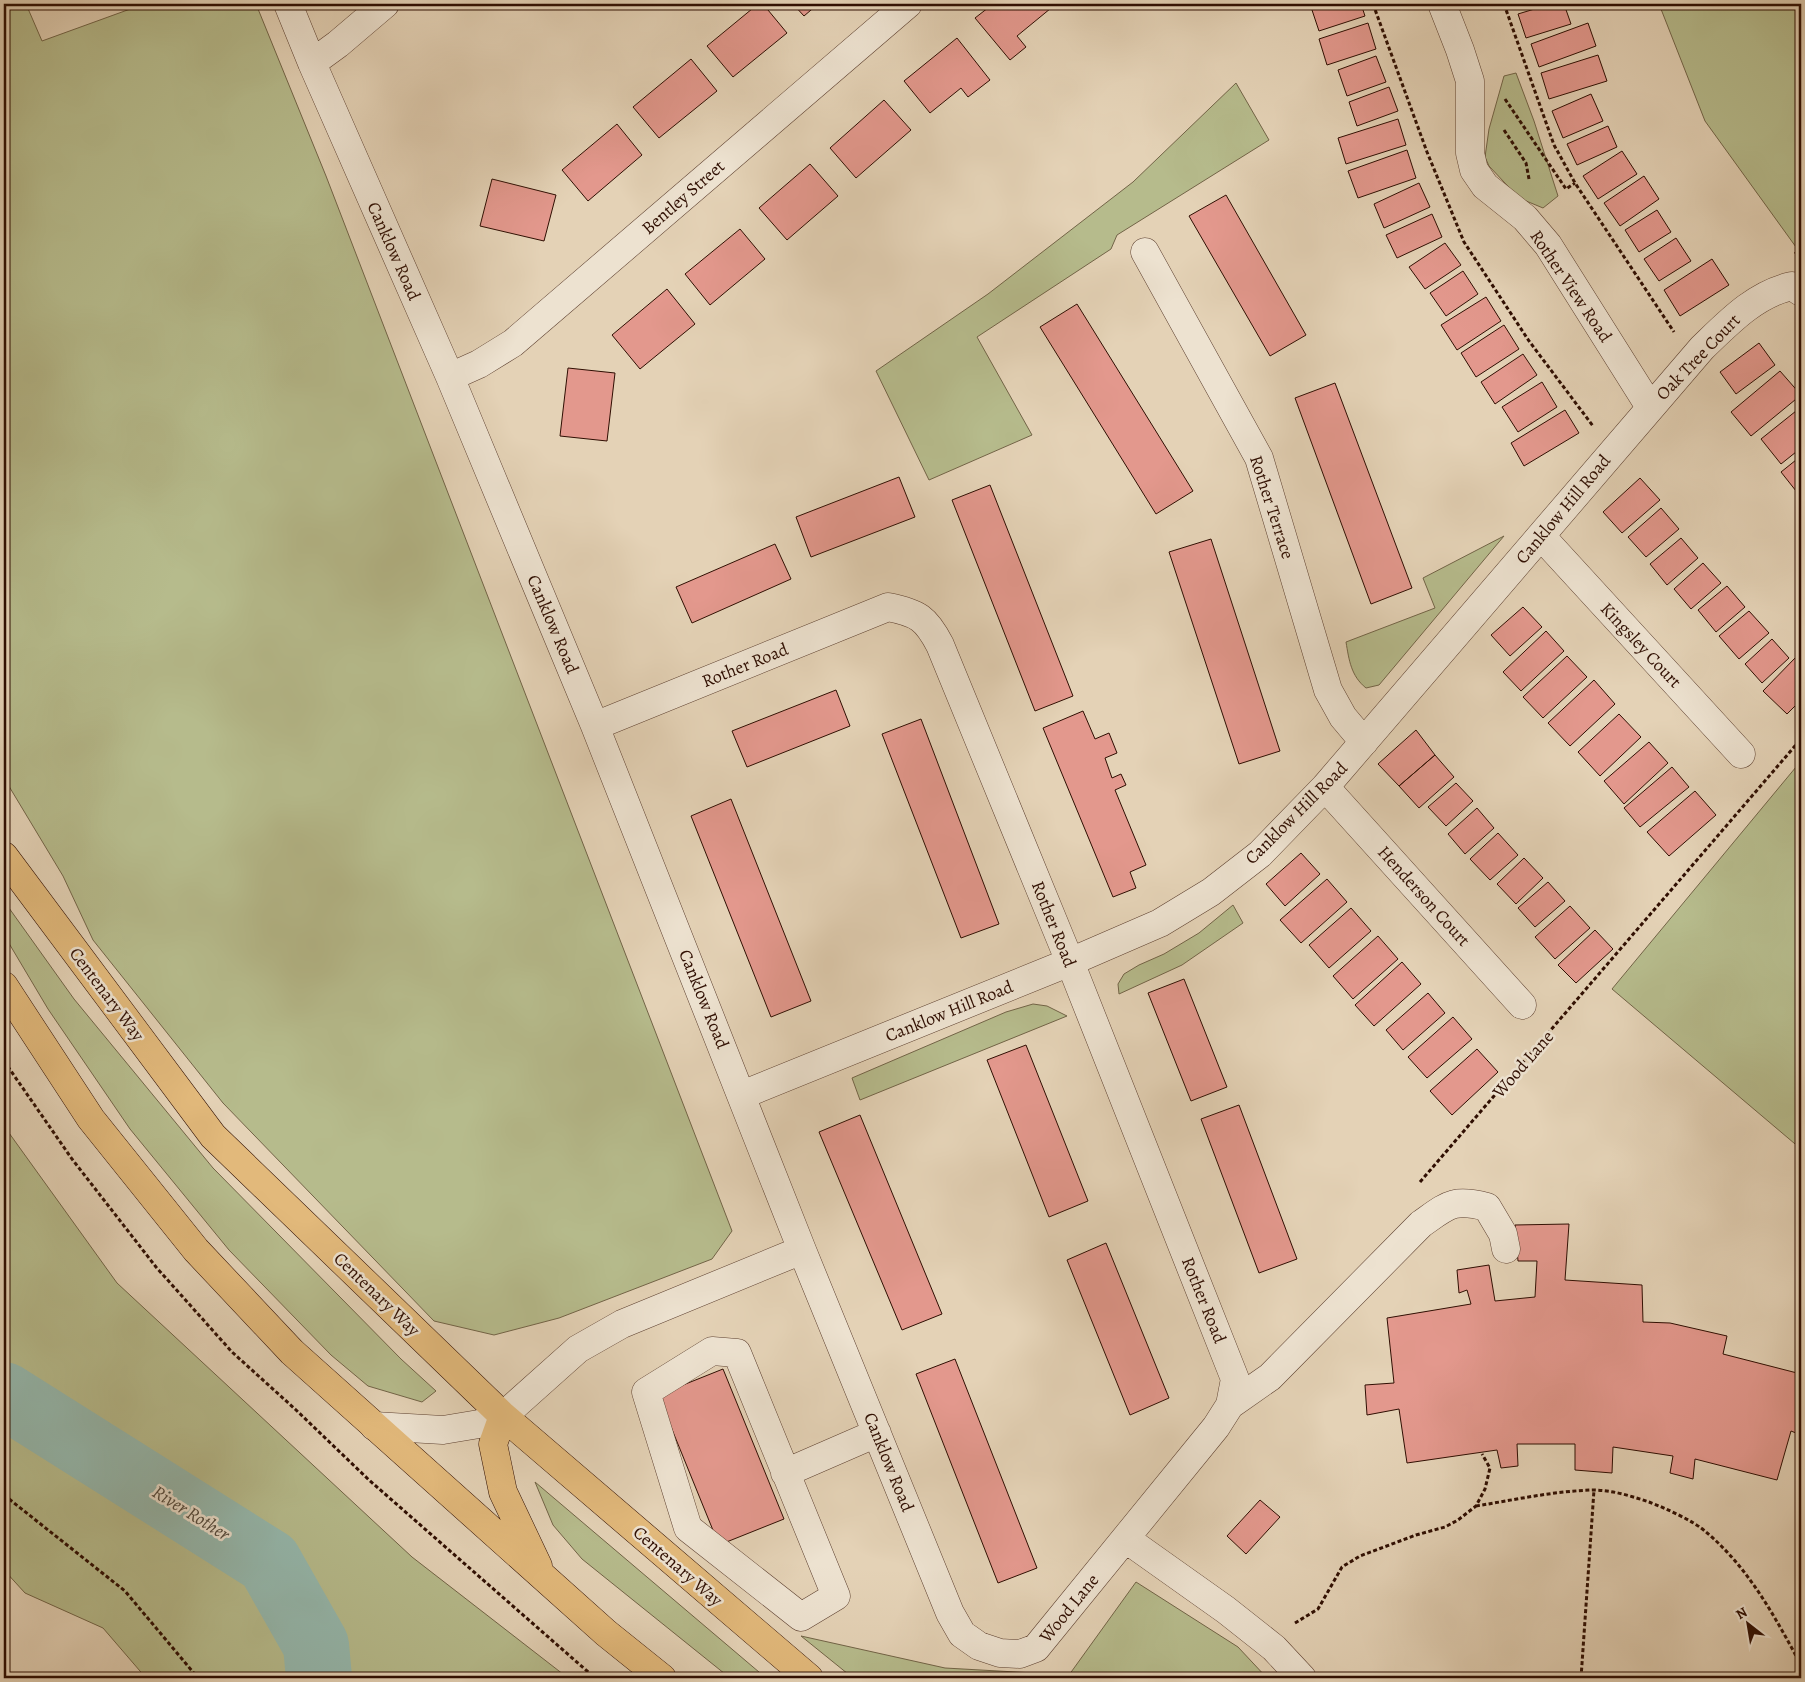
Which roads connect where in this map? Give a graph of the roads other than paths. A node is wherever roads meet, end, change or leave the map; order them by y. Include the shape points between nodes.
1 (288, 4) edge
2 (385, 4) edge
3 (908, 4) edge
4 (1442, 4) edge
5 (312, 63) junction
6 (1144, 252) dead end
7 (1801, 292) edge
8 (450, 377) junction
9 (1650, 407) junction
10 (1541, 536) junction
11 (596, 726) junction
12 (1364, 742) junction
13 (1741, 754) dead end
14 (1326, 787) junction
15 (4, 856) edge
16 (1070, 962) junction
17 (4, 986) edge
18 (1522, 1005) dead end
19 (742, 1095) junction
20 (1506, 1249) dead end
21 (802, 1250) junction
22 (1230, 1405) junction
23 (503, 1416) junction
24 (374, 1426) junction
25 (877, 1433) junction
26 (785, 1473) junction
27 (1126, 1539) junction
28 (544, 1578) junction
29 (1000, 1653) joint
30 (662, 1678) edge
31 (809, 1678) edge
32 (1302, 1678) edge

1 - 5 street, Canklow Road
2 - 5 street
3 - 8 street, Bentley Street via 513,343
4 - 9 street, Rother View Road via 1470,80 1470,153 1474,170 1485,186 1525,218 1548,245
5 - 8 street, Canklow Road
6 - 12 street, Rother Terrace via 1259,458 1328,690 1343,717
7 - 9 street, Oak Tree Court via 1792,286 1780,289 1746,308 1702,348
8 - 11 street, Canklow Road
9 - 10 street, Canklow Hill Road
10 - 12 street, Canklow Hill Road
10 - 13 street, Kingsley Court
11 - 16 street, Rother Road via 888,607 920,616 940,645
11 - 19 street, Canklow Road
12 - 14 street, Canklow Hill Road
14 - 16 street, Canklow Hill Road via 1260,854 1211,892 1160,923
14 - 18 street, Henderson Court
15 - 23 main road, Centenary Way via 213,1136
16 - 19 street, Canklow Hill Road
16 - 22 street, Rother Road via 1235,1379
17 - 24 main road via 91,1118 196,1250 292,1352
19 - 21 street, Canklow Road
20 - 22 street via 1503,1234 1487,1208 1455,1203 1442,1209 1421,1224 1270,1377
21 - 23 street via 622,1324 578,1349
21 - 25 street, Canklow Road
22 - 27 street, Rother Road
23 - 24 street via 443,1430
23 - 28 main road via 494,1444 503,1492
23 - 31 main road, Centenary Way
24 - 28 main road
25 - 26 street
25 - 29 street, Canklow Road via 950,1614 962,1634 979,1646
26 - 26 street via 737,1353 712,1351 646,1392 688,1528 801,1617 836,1596
27 - 29 street, Wood Lane via 1036,1648 1020,1654
27 - 32 street via 1226,1610
28 - 30 main road

